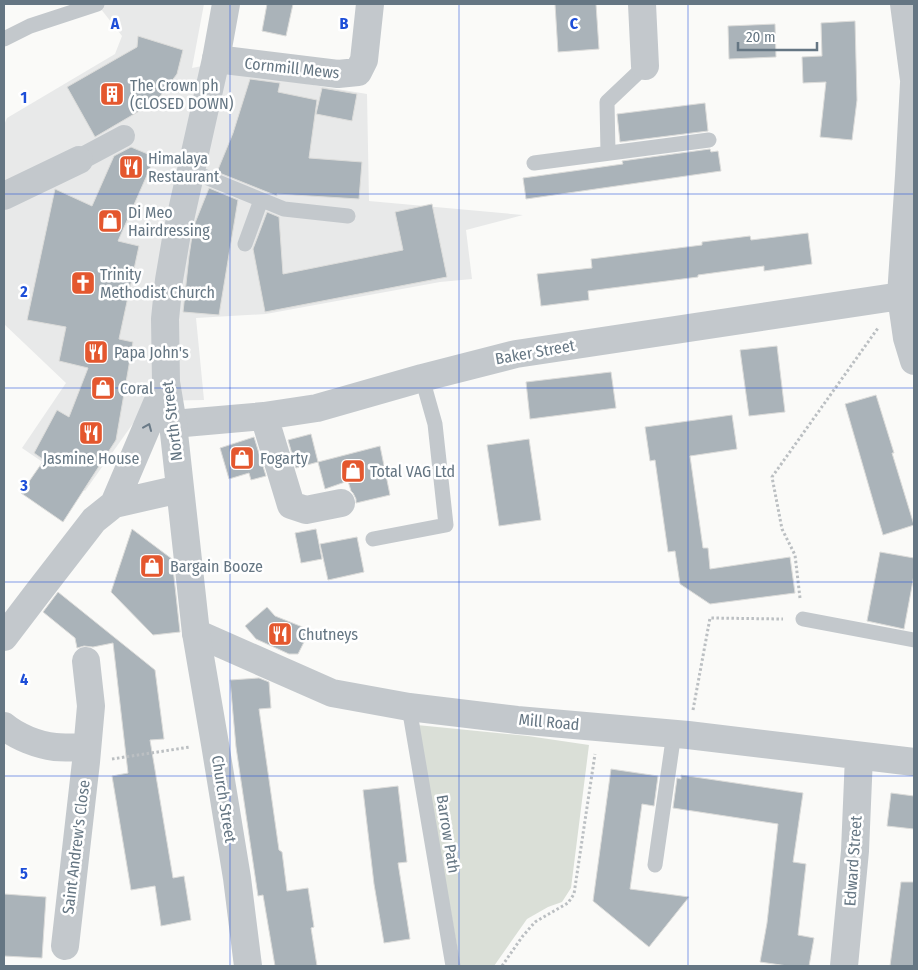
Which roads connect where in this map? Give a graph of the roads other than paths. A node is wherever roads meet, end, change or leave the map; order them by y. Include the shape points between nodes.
1 (98, 4) edge
2 (226, 4) edge
3 (370, 4) edge
4 (642, 4) edge
5 (904, 4) edge
6 (4, 39) edge
7 (216, 60) junction
8 (645, 66) joint
9 (914, 82) edge
10 (124, 136) dead end
11 (709, 140) dead end
12 (608, 153) junction
13 (79, 160) joint
14 (534, 163) dead end
15 (191, 171) junction
16 (4, 196) edge
17 (261, 200) junction
18 (348, 216) dead end
19 (245, 244) dead end
20 (901, 296) junction
21 (914, 361) edge
22 (422, 378) junction
23 (166, 382) junction
24 (264, 416) junction
25 (173, 424) junction
26 (180, 489) junction
27 (341, 503) dead end
28 (114, 504) junction
29 (373, 539) dead end
30 (803, 620) road end
31 (196, 633) junction
32 (4, 637) edge
33 (914, 640) edge
34 (86, 661) dead end
35 (409, 707) junction
36 (4, 726) edge
37 (681, 734) junction
38 (87, 755) junction
39 (859, 756) junction
40 (914, 762) edge
41 (655, 864) dead end
42 (65, 946) dead end
43 (248, 966) edge
44 (453, 966) edge
45 (844, 966) edge

1 - 6 lane via 30,26
2 - 7 street, North Street
3 - 7 street, Cornmill Mews via 364,60 358,72 338,74
4 - 8 street
5 - 9 street
7 - 15 street, North Street via 202,90
8 - 12 lane via 607,102
9 - 20 street
10 - 13 street
11 - 12 lane
12 - 14 lane
13 - 16 street
15 - 17 lane
15 - 23 street, North Street via 169,280 165,319
17 - 18 lane via 284,209
17 - 19 lane
20 - 21 street
20 - 22 street, Baker Street via 516,354
22 - 24 street, Baker Street via 317,408
22 - 29 lane via 435,424 446,526
23 - 25 street, North Street
28 -> 23 street
24 - 25 street, Baker Street
24 - 27 street via 291,505 306,510
25 - 26 street, North Street
26 - 28 street
26 - 31 street, North Street
28 - 32 street via 94,520
30 - 33 lane
31 - 35 street, Mill Road via 332,692
31 - 43 street, Church Street via 237,878
34 - 38 street, Saint Andrew's Close via 91,706
35 - 37 street, Mill Road
35 - 44 lane, Barrow Path
36 - 38 street via 26,740
37 - 39 street, Mill Road
37 - 41 lane
38 - 42 street, Saint Andrew's Close
39 - 40 street, Mill Road
39 - 45 street, Edward Street via 855,851

